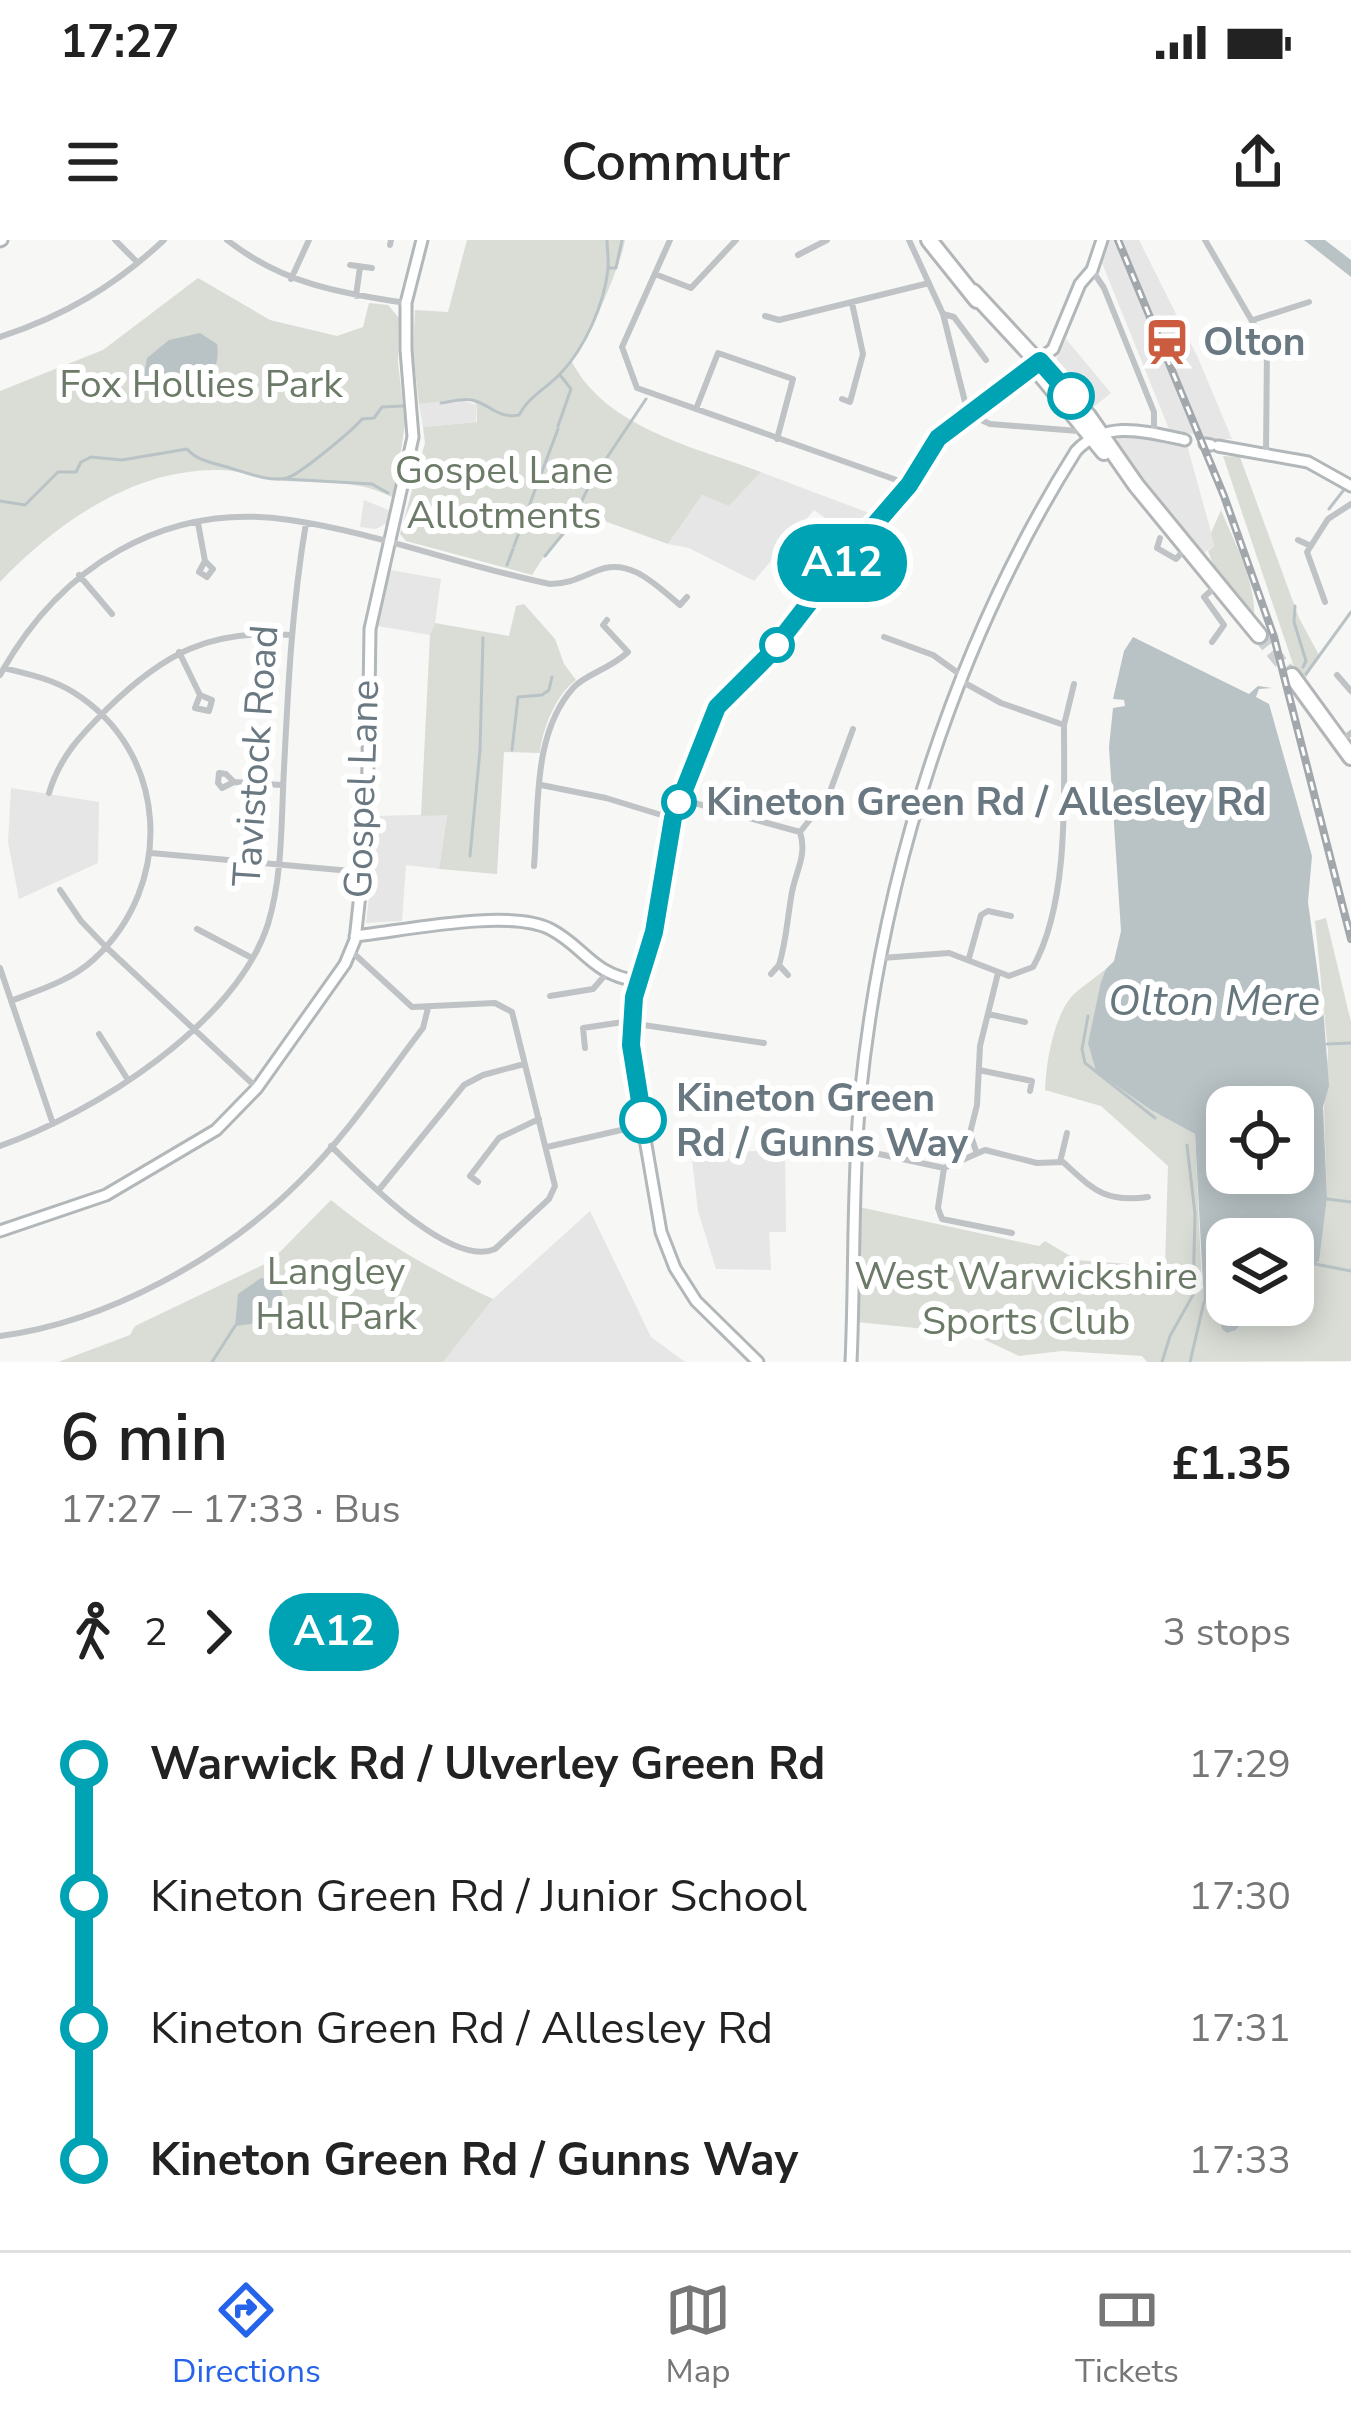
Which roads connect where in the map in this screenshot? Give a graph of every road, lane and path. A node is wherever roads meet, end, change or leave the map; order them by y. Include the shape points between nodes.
1 (115, 240) edge
2 (164, 240) edge
3 (226, 240) edge
4 (309, 240) edge
5 (421, 240) edge
6 (670, 240) edge
7 (736, 240) edge
8 (826, 240) edge
9 (909, 240) edge
10 (929, 240) edge
11 (1102, 240) edge
12 (1205, 240) edge
13 (798, 255) dead end
14 (139, 263) junction
15 (350, 265) dead end
16 (360, 266) junction
17 (372, 268) dead end
18 (1092, 270) junction
19 (655, 274) junction
20 (291, 280) junction
21 (929, 283) junction
22 (356, 296) junction
23 (1310, 302) dead end
24 (406, 303) junction
25 (853, 303) junction
26 (944, 314) junction
27 (765, 316) dead end
28 (774, 320) junction
29 (1253, 320) junction
30 (771, 331) dead end
31 (0, 337) edge
32 (986, 360) dead end
33 (1037, 364) junction
34 (842, 399) dead end
35 (696, 409) junction
36 (968, 414) junction
37 (1154, 433) junction
38 (1091, 434) junction
39 (777, 439) junction
40 (1266, 454) junction
41 (909, 485) junction
42 (1351, 486) edge
43 (1349, 507) edge
44 (198, 523) junction
45 (306, 523) junction
46 (1160, 538) dead end
47 (1298, 540) dead end
48 (389, 541) junction
49 (1311, 546) junction
50 (1188, 547) junction
51 (205, 561) dead end
52 (80, 574) junction
53 (1218, 584) junction
54 (687, 597) dead end
55 (1325, 602) dead end
56 (112, 614) dead end
57 (608, 620) dead end
58 (291, 635) junction
59 (1259, 635) tunnel mouth
60 (1212, 642) dead end
61 (889, 650) dead end
62 (179, 652) junction
63 (1, 672) edge
64 (1337, 675) dead end
65 (1292, 676) tunnel mouth
66 (964, 679) junction
67 (1075, 684) dead end
68 (1351, 691) edge
69 (200, 694) dead end
70 (101, 715) junction
71 (1064, 725) junction
72 (853, 729) dead end
73 (1346, 737) edge
74 (1351, 757) edge
75 (234, 782) dead end
76 (542, 784) junction
77 (284, 785) junction
78 (50, 793) dead end
79 (680, 799) junction
80 (673, 818) junction
81 (800, 832) junction
82 (151, 853) junction
83 (279, 864) junction
84 (534, 866) dead end
85 (363, 872) junction
86 (60, 890) dead end
87 (1007, 912) dead end
88 (197, 929) dead end
89 (355, 936) junction
90 (106, 946) junction
91 (350, 950) junction
92 (252, 958) junction
93 (882, 958) junction
94 (969, 958) junction
95 (779, 965) junction
96 (0, 968) edge
97 (607, 973) junction
98 (998, 973) junction
99 (771, 974) dead end
100 (788, 975) dead end
101 (637, 981) junction
102 (550, 996) dead end
103 (11, 1001) junction
104 (428, 1008) junction
105 (988, 1014) junction
106 (630, 1022) junction
107 (1025, 1022) dead end
108 (194, 1028) junction
109 (99, 1034) dead end
110 (764, 1043) dead end
111 (585, 1048) dead end
112 (526, 1064) junction
113 (979, 1070) junction
114 (128, 1079) junction
115 (257, 1088) junction
116 (1030, 1091) dead end
117 (539, 1119) junction
118 (53, 1124) junction
119 (644, 1125) junction
120 (1067, 1133) dead end
121 (0, 1146) edge
122 (331, 1146) junction
123 (547, 1148) junction
124 (856, 1149) junction
125 (976, 1151) junction
126 (1060, 1162) junction
127 (944, 1168) junction
128 (478, 1182) dead end
129 (378, 1191) junction
130 (1148, 1197) dead end
131 (0, 1231) edge
132 (1012, 1233) dead end
133 (0, 1336) edge
134 (758, 1362) edge
135 (850, 1362) edge

1 - 14 street
2 - 14 street
3 - 20 street
4 - 20 street
5 - 24 street, Gospel Lane
6 - 19 street
7 - 19 street via 691,288
8 - 13 street
9 - 21 street
10 - 33 highway
11 - 18 street
12 - 29 street
14 - 31 street via 73,309
15 - 16 street
16 - 17 street
16 - 22 street
18 - 33 street via 1053,349
18 - 37 street via 1154,412
19 - 35 street via 622,352 637,388
20 - 22 street
21 - 25 street
21 - 26 street
22 - 24 street
23 - 29 street
24 - 48 street, Gospel Lane via 413,437
25 - 28 street
25 - 34 street via 862,360 850,402
26 - 32 street
26 - 36 street
27 - 28 street
28 - 30 street
29 - 40 street via 1267,347
33 - 36 street
33 - 38 highway
35 - 39 street
35 - 39 street via 718,353 775,372 795,381
36 - 38 street via 994,425
36 - 41 street via 938,438
37 - 38 street
37 - 40 street
38 - 50 highway
38 - 66 street via 1040,514
39 - 41 street
40 - 42 street via 1308,462
41 - 79 street via 717,707
43 - 49 street via 1328,519
44 - 45 street
44 - 51 street
44 - 52 street via 128,545
45 - 48 street
45 - 58 street, Tavistock Road
46 - 50 street via 1157,548 1176,559
47 - 49 street
48 - 54 street via 550,584 603,568 631,569 680,605
48 - 85 street, Gospel Lane via 368,649
49 - 55 street via 1308,560
50 - 53 highway
52 - 56 street
52 - 63 street via 42,611
53 - 59 highway
53 - 60 street via 1204,597 1224,625
57 - 76 street via 603,625 628,652 571,690 546,735
58 - 62 street via 238,634
58 - 77 street, Tavistock Road
61 - 66 street via 889,639
62 - 69 street
62 - 70 street
63 - 70 street via 59,684
64 - 68 street
65 - 73 highway
66 - 71 street via 1001,703
66 - 93 street
67 - 71 street
70 - 78 street via 70,746
70 - 82 street via 122,737 145,785
71 - 98 street via 1065,814 1044,944 1026,972
72 - 81 street via 828,797
73 - 74 highway
75 - 77 street
76 - 80 street
76 - 84 street
77 - 83 street, Tavistock Road
79 - 80 street
79 - 81 street
80 - 101 street
81 - 95 street via 803,859
82 - 83 street
82 - 90 street via 133,910
83 - 85 street
83 - 92 street, Tavistock Road
85 - 89 street, Gospel Lane
86 - 90 street
87 - 94 street via 981,915
88 - 92 street
89 - 91 street, Gospel Lane
89 - 97 street via 535,923
90 - 103 street via 72,975
90 - 108 street
91 - 104 street via 405,1003
91 - 115 street, Gospel Lane
92 - 108 street, Tavistock Road
93 - 94 street
93 - 124 street
94 - 98 street
95 - 99 street
95 - 100 street
96 - 103 street
97 - 101 street
97 - 102 street via 593,989
98 - 105 street
101 - 106 street
103 - 118 street
104 - 112 street via 504,1005
104 - 122 street via 423,1028
105 - 107 street
105 - 113 street
106 - 110 street
106 - 111 street via 583,1028
106 - 119 street
108 - 114 street, Tavistock Road
108 - 115 street
109 - 114 street
112 - 117 street
112 - 129 street via 464,1085
113 - 116 street via 1033,1081
113 - 125 street via 970,1133
114 - 118 street, Tavistock Road
115 - 131 street, Gospel Lane via 215,1130 125,1186
117 - 123 street
117 - 128 street via 499,1138 470,1176
118 - 121 street, Tavistock Road
119 - 123 street
119 - 134 street via 674,1268
120 - 126 street
122 - 129 street
122 - 133 street via 258,1220 189,1265 112,1303
123 - 129 street via 554,1191 487,1253 423,1227
124 - 127 street
124 - 135 street
125 - 126 street
125 - 127 street
126 - 130 street via 1083,1184 1126,1203
127 - 132 street via 942,1219

